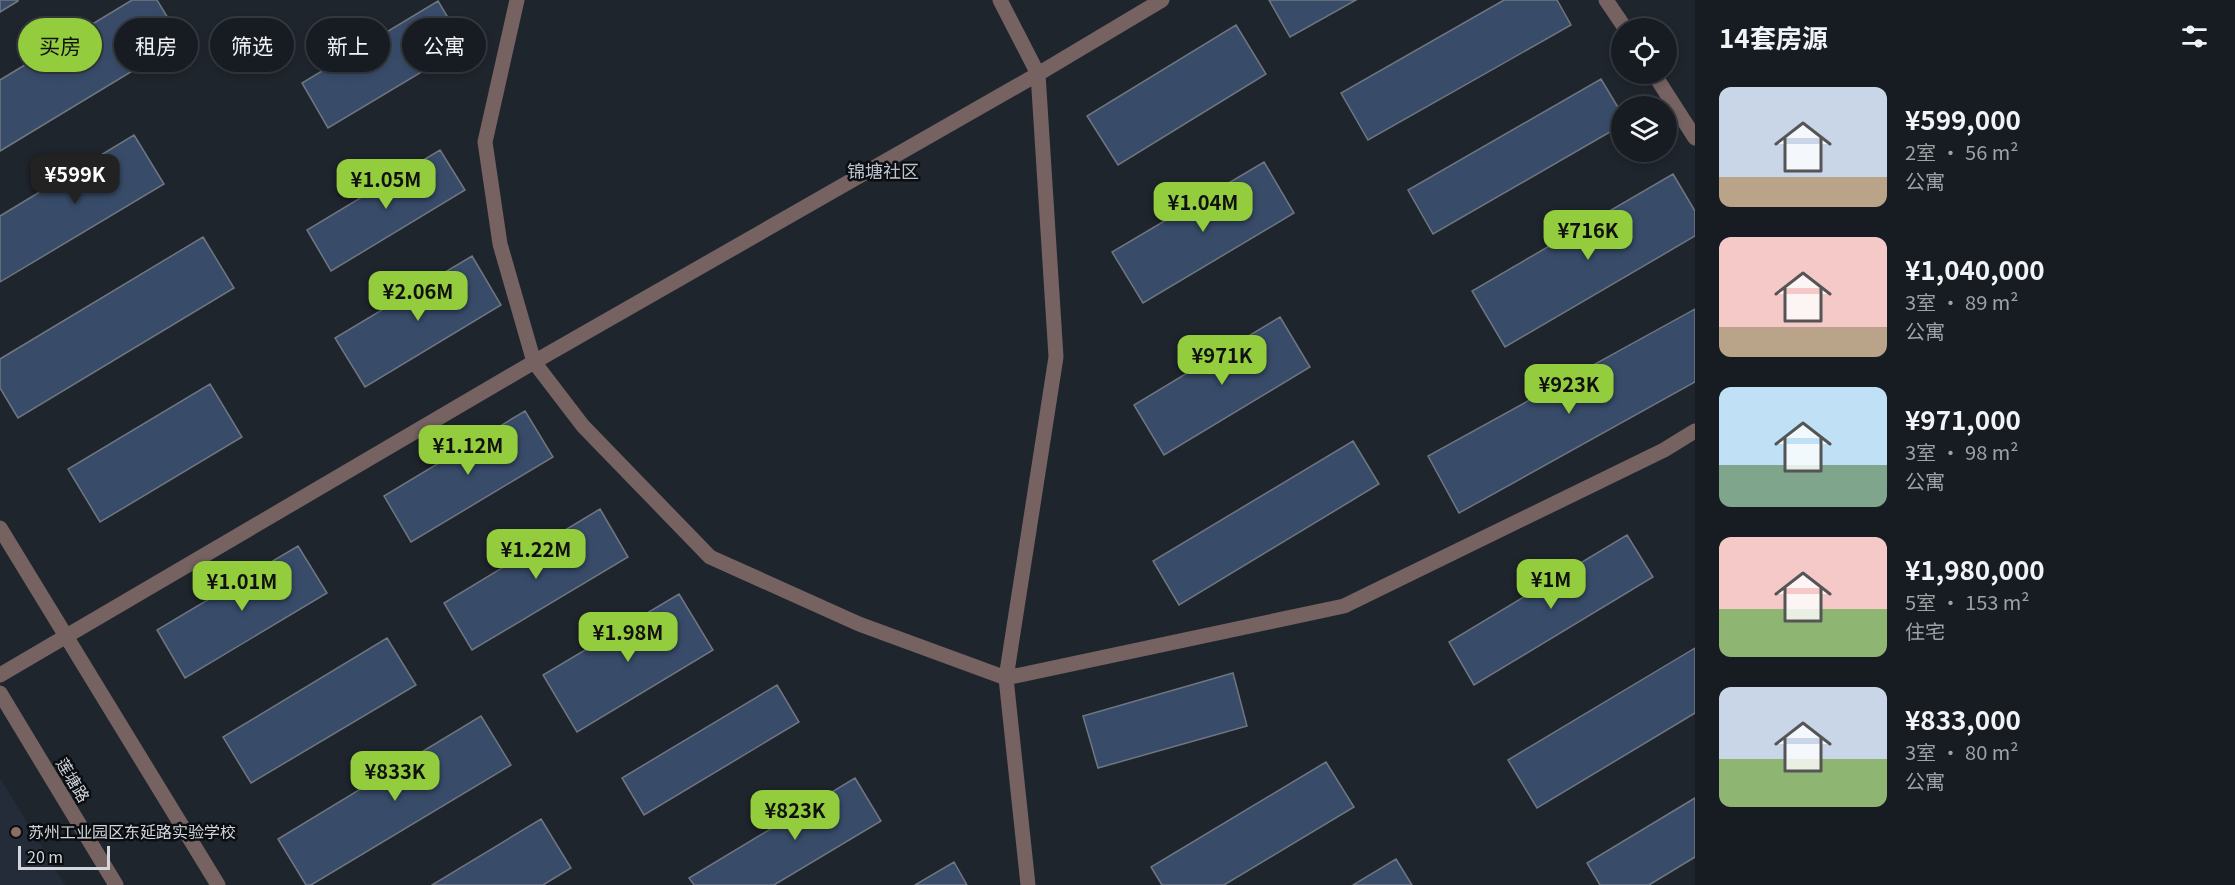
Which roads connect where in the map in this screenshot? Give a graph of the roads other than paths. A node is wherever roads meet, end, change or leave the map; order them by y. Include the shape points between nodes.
1 (517, 0) edge
2 (1000, 0) edge
3 (1162, 0) edge
4 (1606, 0) edge
5 (1618, 18) edge
6 (1038, 74) junction
7 (1660, 84) edge
8 (1695, 138) edge
9 (534, 363) junction
10 (1695, 431) edge
11 (0, 528) edge
12 (66, 637) junction
13 (0, 675) edge
14 (1006, 678) junction
15 (0, 693) edge
16 (116, 885) edge
17 (218, 885) edge
18 (1028, 885) edge

1 - 9 street via 485,142 500,244
2 - 6 street
3 - 6 street
4 - 5 street
6 - 9 street
6 - 14 street via 1056,357
7 - 8 street
9 - 12 street
9 - 14 street via 583,426 710,557 859,624
10 - 14 street via 1664,450 1344,606
11 - 12 street
12 - 13 street
12 - 17 street
14 - 18 street
15 - 16 street, 莲塘路

